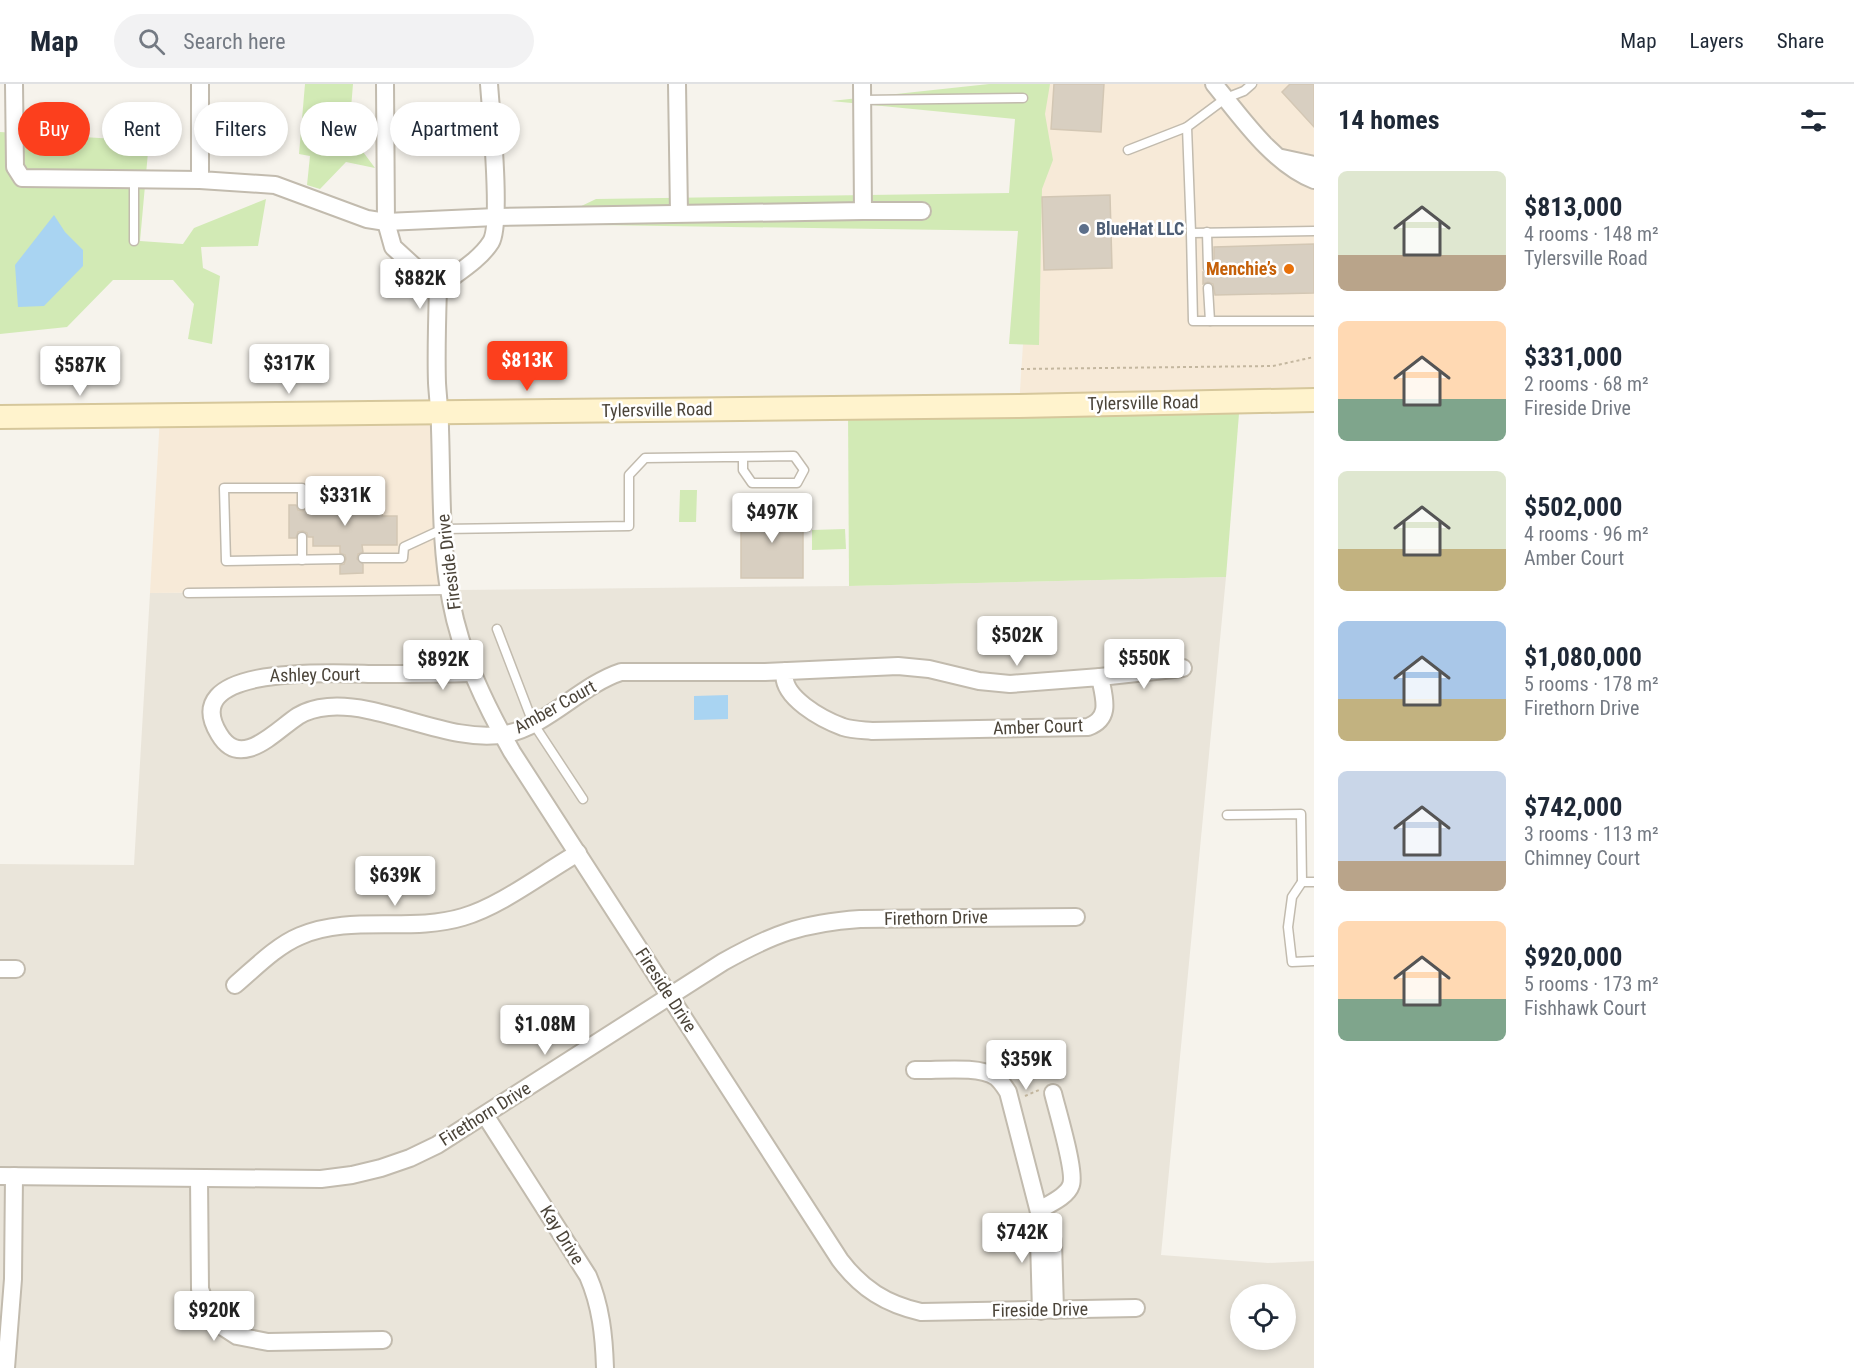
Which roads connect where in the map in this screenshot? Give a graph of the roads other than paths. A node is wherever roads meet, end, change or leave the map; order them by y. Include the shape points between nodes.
1 (14, 84) edge
2 (200, 84) edge
3 (385, 84) edge
4 (489, 84) edge
5 (676, 84) edge
6 (1214, 84) edge
7 (1252, 84) edge
8 (862, 92) edge
9 (1023, 98) dead end
10 (1226, 98) junction
11 (1187, 127) junction
12 (1128, 150) dead end
13 (1281, 158) junction
14 (1314, 165) edge
15 (134, 179) junction
16 (200, 180) junction
17 (1314, 180) edge
18 (863, 211) junction
19 (922, 211) dead end
20 (679, 213) junction
21 (496, 217) junction
22 (386, 222) junction
23 (1314, 231) edge
24 (1207, 232) junction
25 (1191, 233) junction
26 (134, 241) dead end
27 (1208, 268) dead end
28 (438, 288) junction
29 (1208, 288) dead end
30 (1210, 321) junction
31 (1314, 321) edge
32 (1314, 400) edge
33 (440, 413) junction
34 (0, 417) edge
35 (742, 457) junction
36 (302, 506) dead end
37 (443, 529) junction
38 (302, 537) dead end
39 (363, 558) dead end
40 (340, 559) dead end
41 (302, 560) junction
42 (449, 590) junction
43 (188, 593) dead end
44 (496, 629) dead end
45 (1183, 668) dead end
46 (785, 671) junction
47 (472, 673) junction
48 (1100, 677) junction
49 (532, 723) junction
50 (502, 735) junction
51 (583, 799) dead end
52 (1227, 816) dead end
53 (578, 853) junction
54 (1302, 882) junction
55 (1314, 882) edge
56 (1076, 917) dead end
57 (1314, 961) edge
58 (235, 985) dead end
59 (670, 998) junction
60 (915, 1070) dead end
61 (1053, 1094) road end
62 (485, 1115) junction
63 (7, 1176) edge
64 (200, 1179) junction
65 (1040, 1215) junction
66 (1136, 1308) dead end
67 (1048, 1310) junction
68 (383, 1340) dead end
69 (6, 1368) edge
70 (605, 1368) edge

1 - 15 street via 15,167 22,178
2 - 16 street
3 - 22 street
4 - 21 street
5 - 20 street
6 - 10 street
7 - 10 lane
8 - 9 lane
8 - 18 street
10 - 11 lane
10 - 13 street via 1252,131
11 - 12 lane
11 - 25 lane
13 - 14 street
13 - 17 street via 1297,173
15 - 16 street
15 - 26 lane
16 - 22 street via 275,185 367,219
18 - 19 street
18 - 20 street
20 - 21 street
21 - 22 street
21 - 28 street via 492,240 483,252
22 - 28 street via 393,247
23 - 24 lane
24 - 25 lane
24 - 27 lane
25 - 30 lane via 1193,321
28 - 33 street, Fireside Drive
29 - 30 lane
30 - 31 lane
32 - 33 main road, Tylersville Road
33 - 34 main road, Tylersville Road
33 - 37 street, Fireside Drive
35 - 35 lane via 794,456 804,470 797,483 752,483 743,470
35 - 37 lane via 645,458 628,475 629,526
36 - 41 lane via 302,488 224,488 226,561
37 - 39 lane via 404,547 403,558
37 - 42 street, Fireside Drive
38 - 41 lane
40 - 41 lane
42 - 43 lane
42 - 47 street, Fireside Drive
44 - 49 lane
45 - 48 street
46 - 48 street, Amber Court via 898,666 1010,684
46 - 48 street, Amber Court via 790,690 805,707 842,726 872,731 1088,727 1103,716
46 - 49 street, Amber Court via 621,672
47 - 50 street, Fireside Drive
47 - 50 street, Ashley Court via 261,677 223,692 216,699 212,719 221,738 238,749 257,745 299,715 328,706 359,709 466,733
49 - 50 street, Amber Court
49 - 51 lane
50 - 53 street, Fireside Drive
52 - 54 lane via 1300,814
53 - 58 street via 465,917 424,924 331,927 301,935
53 - 59 street, Fireside Drive
54 - 55 lane
54 - 57 lane via 1292,897 1288,927 1292,962
56 - 59 street, Firethorn Drive via 860,919 798,927 750,947
59 - 62 street, Firethorn Drive
59 - 67 street, Fireside Drive via 840,1260 867,1290 902,1308 921,1312
60 - 65 street via 986,1072 1003,1083
61 - 65 street via 1071,1184
62 - 64 street, Firethorn Drive via 410,1158 352,1175
62 - 70 street, Kay Drive via 588,1276 602,1324
63 - 64 street, Firethorn Drive
63 - 69 street via 13,1279
64 - 68 street via 200,1289 207,1308 220,1325 237,1336 268,1342
65 - 67 street via 1053,1241
66 - 67 street, Fireside Drive

